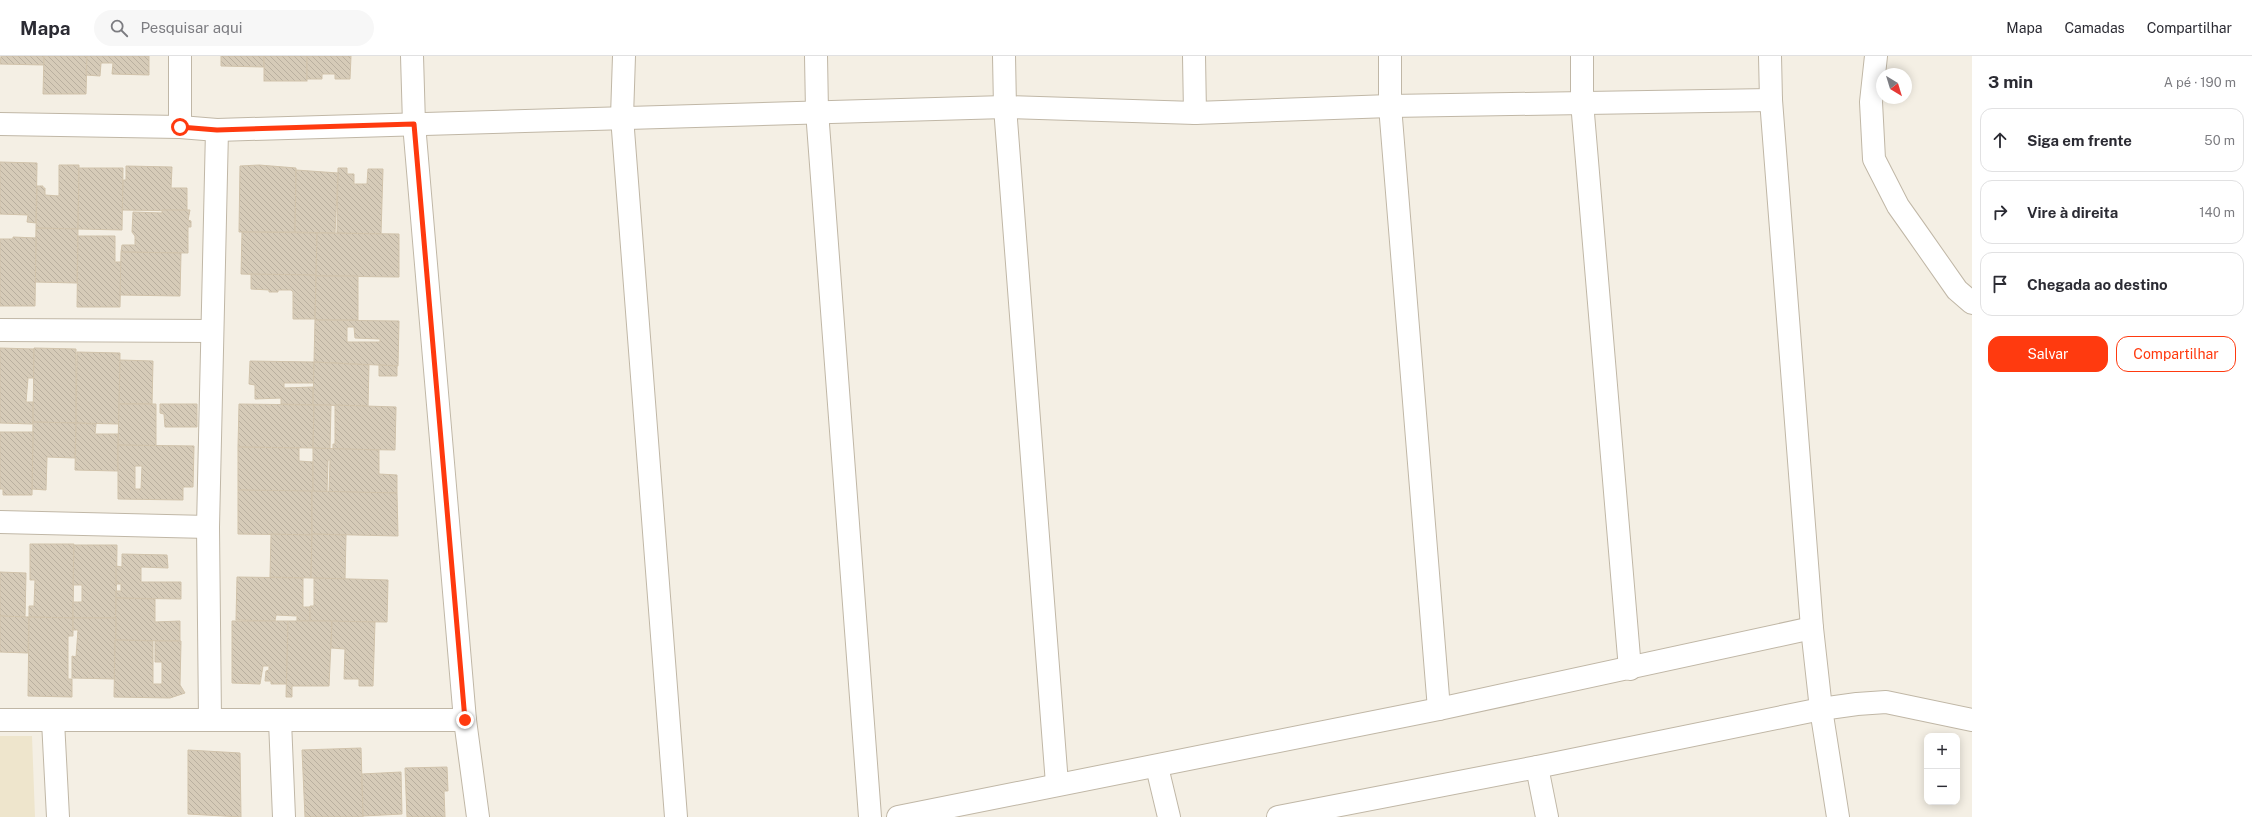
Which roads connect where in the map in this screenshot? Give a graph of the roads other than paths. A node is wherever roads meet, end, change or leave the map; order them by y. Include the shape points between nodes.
1 (180, 56) edge
2 (412, 56) edge
3 (624, 56) edge
4 (816, 56) edge
5 (1004, 56) edge
6 (1194, 56) edge
7 (1390, 56) edge
8 (1582, 56) edge
9 (1770, 56) edge
10 (1876, 56) edge
11 (1771, 100) junction
12 (1582, 102) junction
13 (1390, 106) junction
14 (1005, 107) junction
15 (817, 111) junction
16 (1195, 113) junction
17 (622, 117) junction
18 (0, 124) edge
19 (414, 124) junction
20 (180, 127) junction
21 (217, 130) junction
22 (1972, 303) edge
23 (0, 330) edge
24 (212, 331) junction
25 (0, 522) edge
26 (208, 527) junction
27 (1812, 628) junction
28 (1630, 669) junction
29 (1439, 709) junction
30 (1821, 709) junction
31 (0, 720) edge
32 (210, 720) junction
33 (465, 720) junction
34 (1972, 720) edge
35 (53, 721) junction
36 (280, 721) junction
37 (1157, 766) junction
38 (1537, 767) junction
39 (1057, 784) junction
40 (58, 817) edge
41 (284, 817) edge
42 (478, 817) edge
43 (676, 817) edge
44 (870, 817) edge
45 (898, 817) edge
46 (1169, 817) edge
47 (1278, 817) edge
48 (1547, 817) edge
49 (1838, 817) edge

1 - 20 street
2 - 19 street
3 - 17 street
4 - 15 street
5 - 14 street
6 - 16 street
7 - 13 street
8 - 12 street
9 - 11 street
10 - 22 street via 1871,102 1874,159 1898,206 1957,290
11 - 12 street
11 - 27 street
12 - 13 street
12 - 28 street
13 - 16 street
13 - 29 street
14 - 15 street
14 - 16 street
14 - 39 street
15 - 17 street
15 - 44 street
17 - 19 street
17 - 43 street
18 - 20 street
19 - 21 street
19 - 33 street
20 - 21 street
21 - 24 street
23 - 24 street
24 - 26 street
25 - 26 street
26 - 32 street
27 - 28 street
27 - 30 street
28 - 29 street
29 - 37 street
30 - 34 street via 1886,702
30 - 38 street
30 - 49 street
31 - 35 street
32 - 35 street
32 - 36 street
33 - 36 street
33 - 42 street
35 - 40 street
36 - 41 street
37 - 39 street
37 - 46 street
38 - 47 street
38 - 48 street
39 - 45 street

